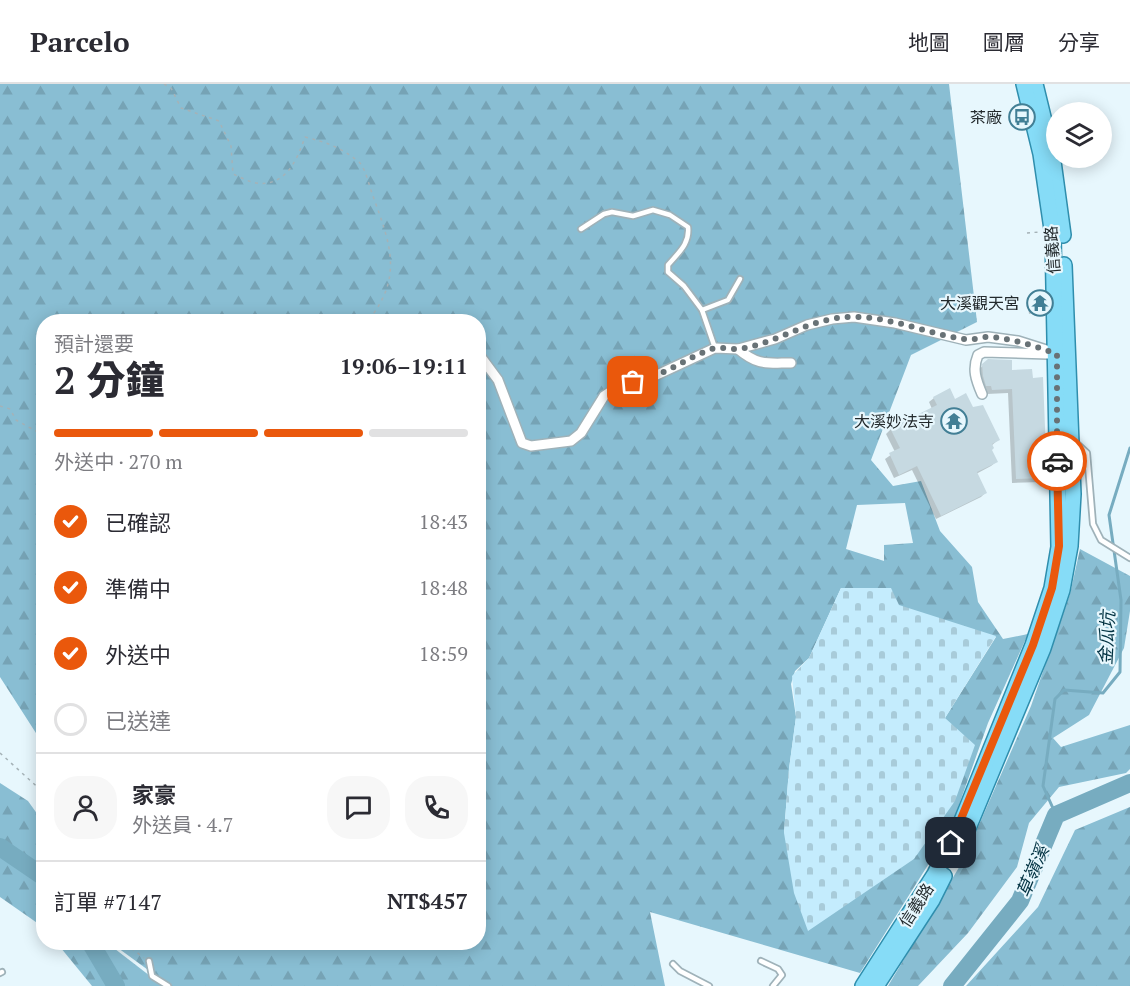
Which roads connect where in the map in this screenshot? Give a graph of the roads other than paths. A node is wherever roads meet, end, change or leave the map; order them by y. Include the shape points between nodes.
1 (1024, 84) edge
2 (1035, 84) edge
3 (580, 229) dead end
4 (740, 279) dead end
5 (702, 310) junction
6 (715, 348) junction
7 (738, 349) junction
8 (1062, 354) junction
9 (791, 363) dead end
10 (486, 364) edge
11 (982, 394) dead end
12 (1063, 437) junction
13 (1130, 558) edge
14 (761, 961) dead end
15 (149, 962) road end
16 (673, 964) dead end
17 (168, 986) edge
18 (709, 986) edge
19 (772, 986) edge
20 (863, 986) edge
21 (876, 986) edge

1 - 8 main road, 信義路 via 1041,154 1053,236
2 - 8 main road, 信義路 via 1052,154 1063,233
3 - 5 lane via 612,212 633,216 653,210 670,215 688,227 689,236 668,265 668,272
4 - 5 lane via 728,300
5 - 6 lane
6 - 7 street
6 - 10 street via 646,380 620,385 604,396 581,433 571,441 531,446 522,443 498,380
7 - 8 street via 807,325 854,317 966,340 988,337 1018,341
7 - 9 street via 762,363
8 - 11 street via 984,352 974,364
8 - 12 main road, 信義路
12 - 13 lane via 1087,453 1093,524 1101,540
12 - 20 main road, 信義路 via 1059,546 1052,588 1033,645 959,828 935,874
12 - 21 main road, 信義路 via 1073,494 1070,546 1062,590 1043,648 955,856 932,900
14 - 19 lane via 782,975
15 - 17 lane via 152,976
16 - 18 lane

